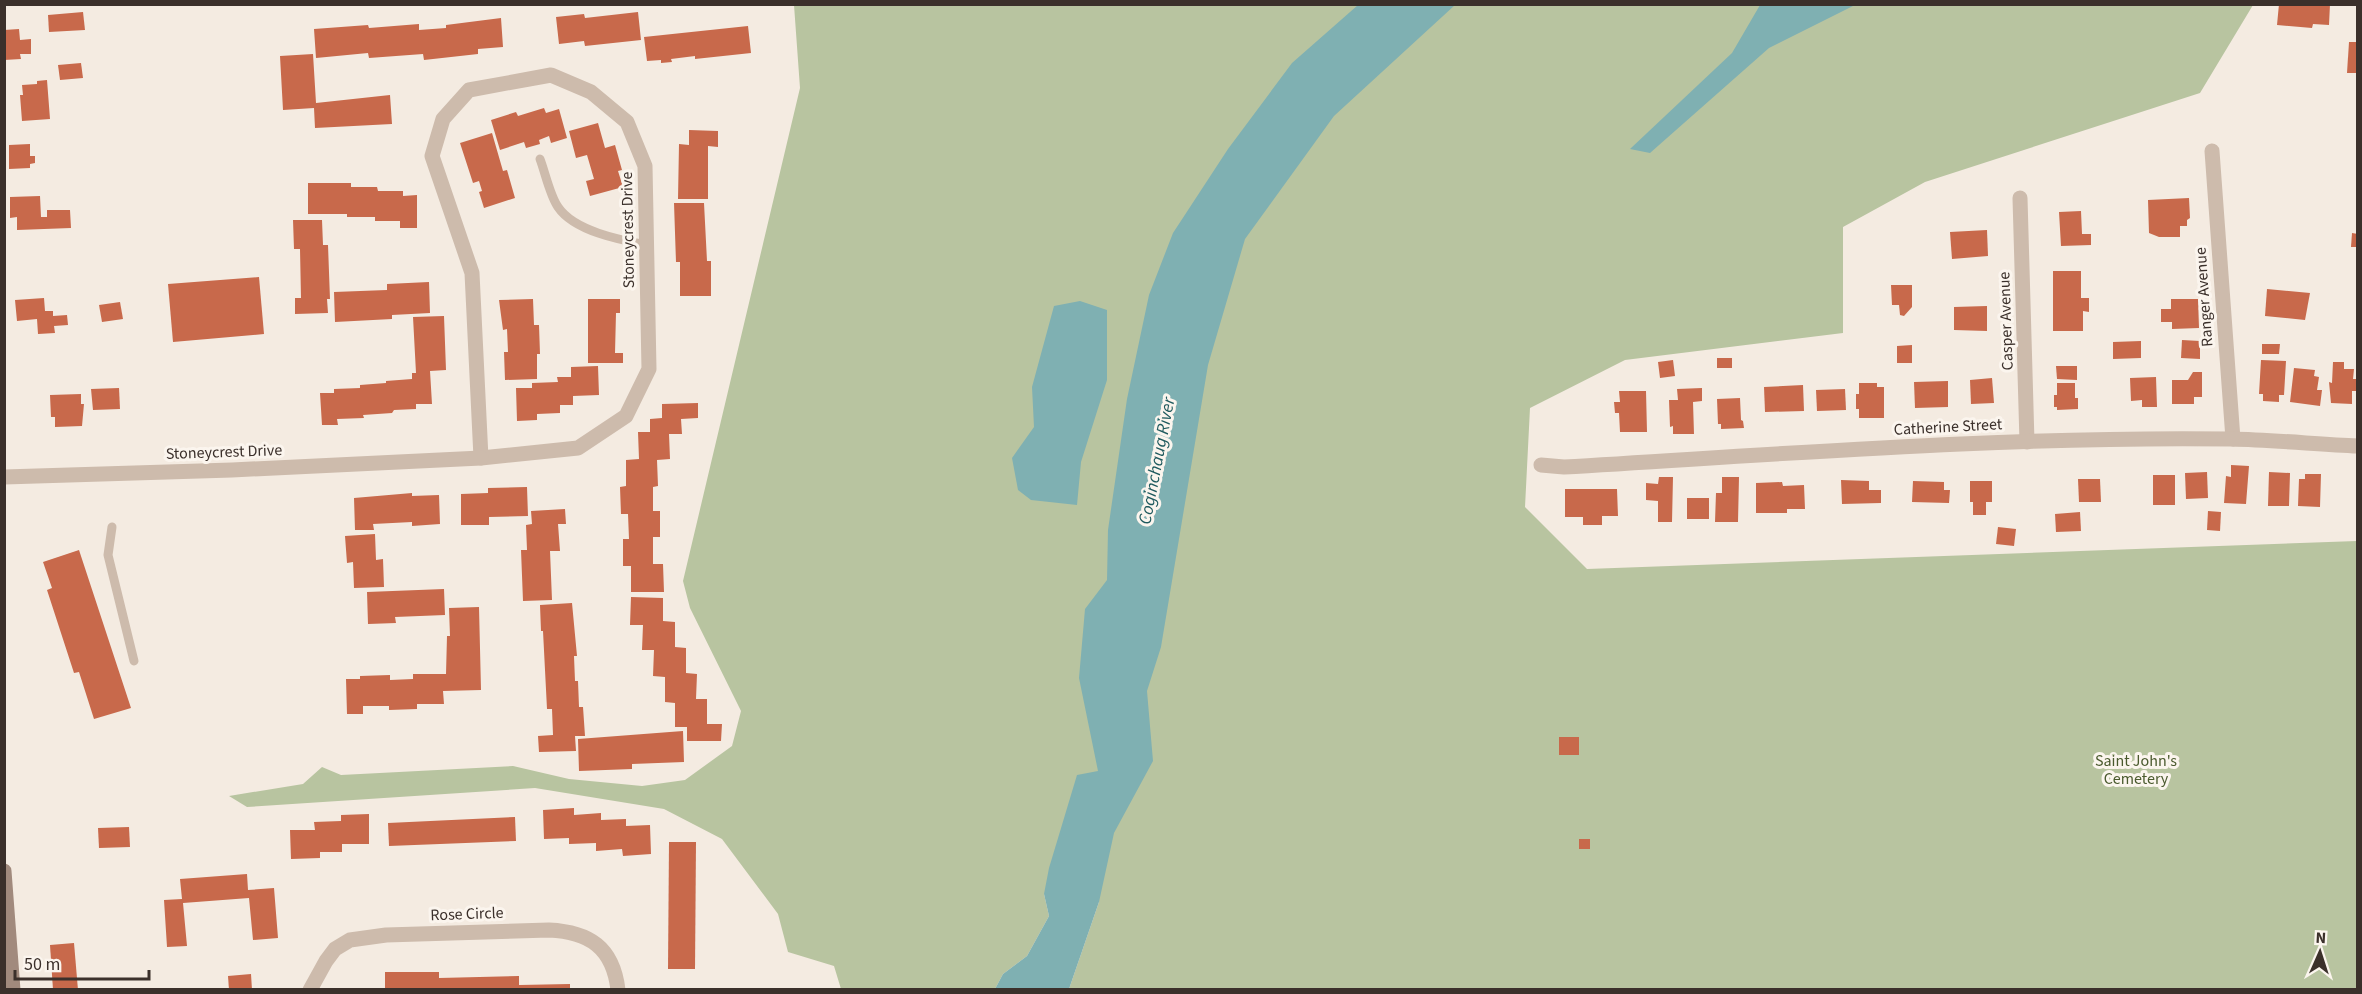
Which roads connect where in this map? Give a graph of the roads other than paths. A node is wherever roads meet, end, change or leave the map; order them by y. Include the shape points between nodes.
1 (2212, 151) dead end
2 (540, 159) dead end
3 (2020, 198) dead end
4 (646, 245) junction
5 (2233, 439) junction
6 (2027, 442) junction
7 (2358, 446) edge
8 (481, 458) junction
9 (1541, 465) dead end
10 (4, 477) edge
11 (112, 527) dead end
12 (134, 661) dead end
13 (4, 871) edge
14 (13, 990) edge
15 (310, 990) edge
16 (618, 990) edge

1 - 5 street, Ranger Avenue
2 - 4 lane via 557,207 572,220 608,237
3 - 6 street, Casper Avenue
4 - 8 street, Stoneycrest Drive via 649,369 626,416 578,448
4 - 8 street, Stoneycrest Drive via 645,166 627,122 591,92 551,75 532,78 469,90 443,119 432,156 472,273
5 - 6 street, Catherine Street
5 - 7 street, Catherine Street
6 - 9 street, Catherine Street via 1564,467
8 - 10 street, Stoneycrest Drive
11 - 12 lane via 108,555
13 - 14 main road
15 - 16 street, Rose Circle via 335,949 350,940 386,935 549,930 575,932 597,944 610,962

